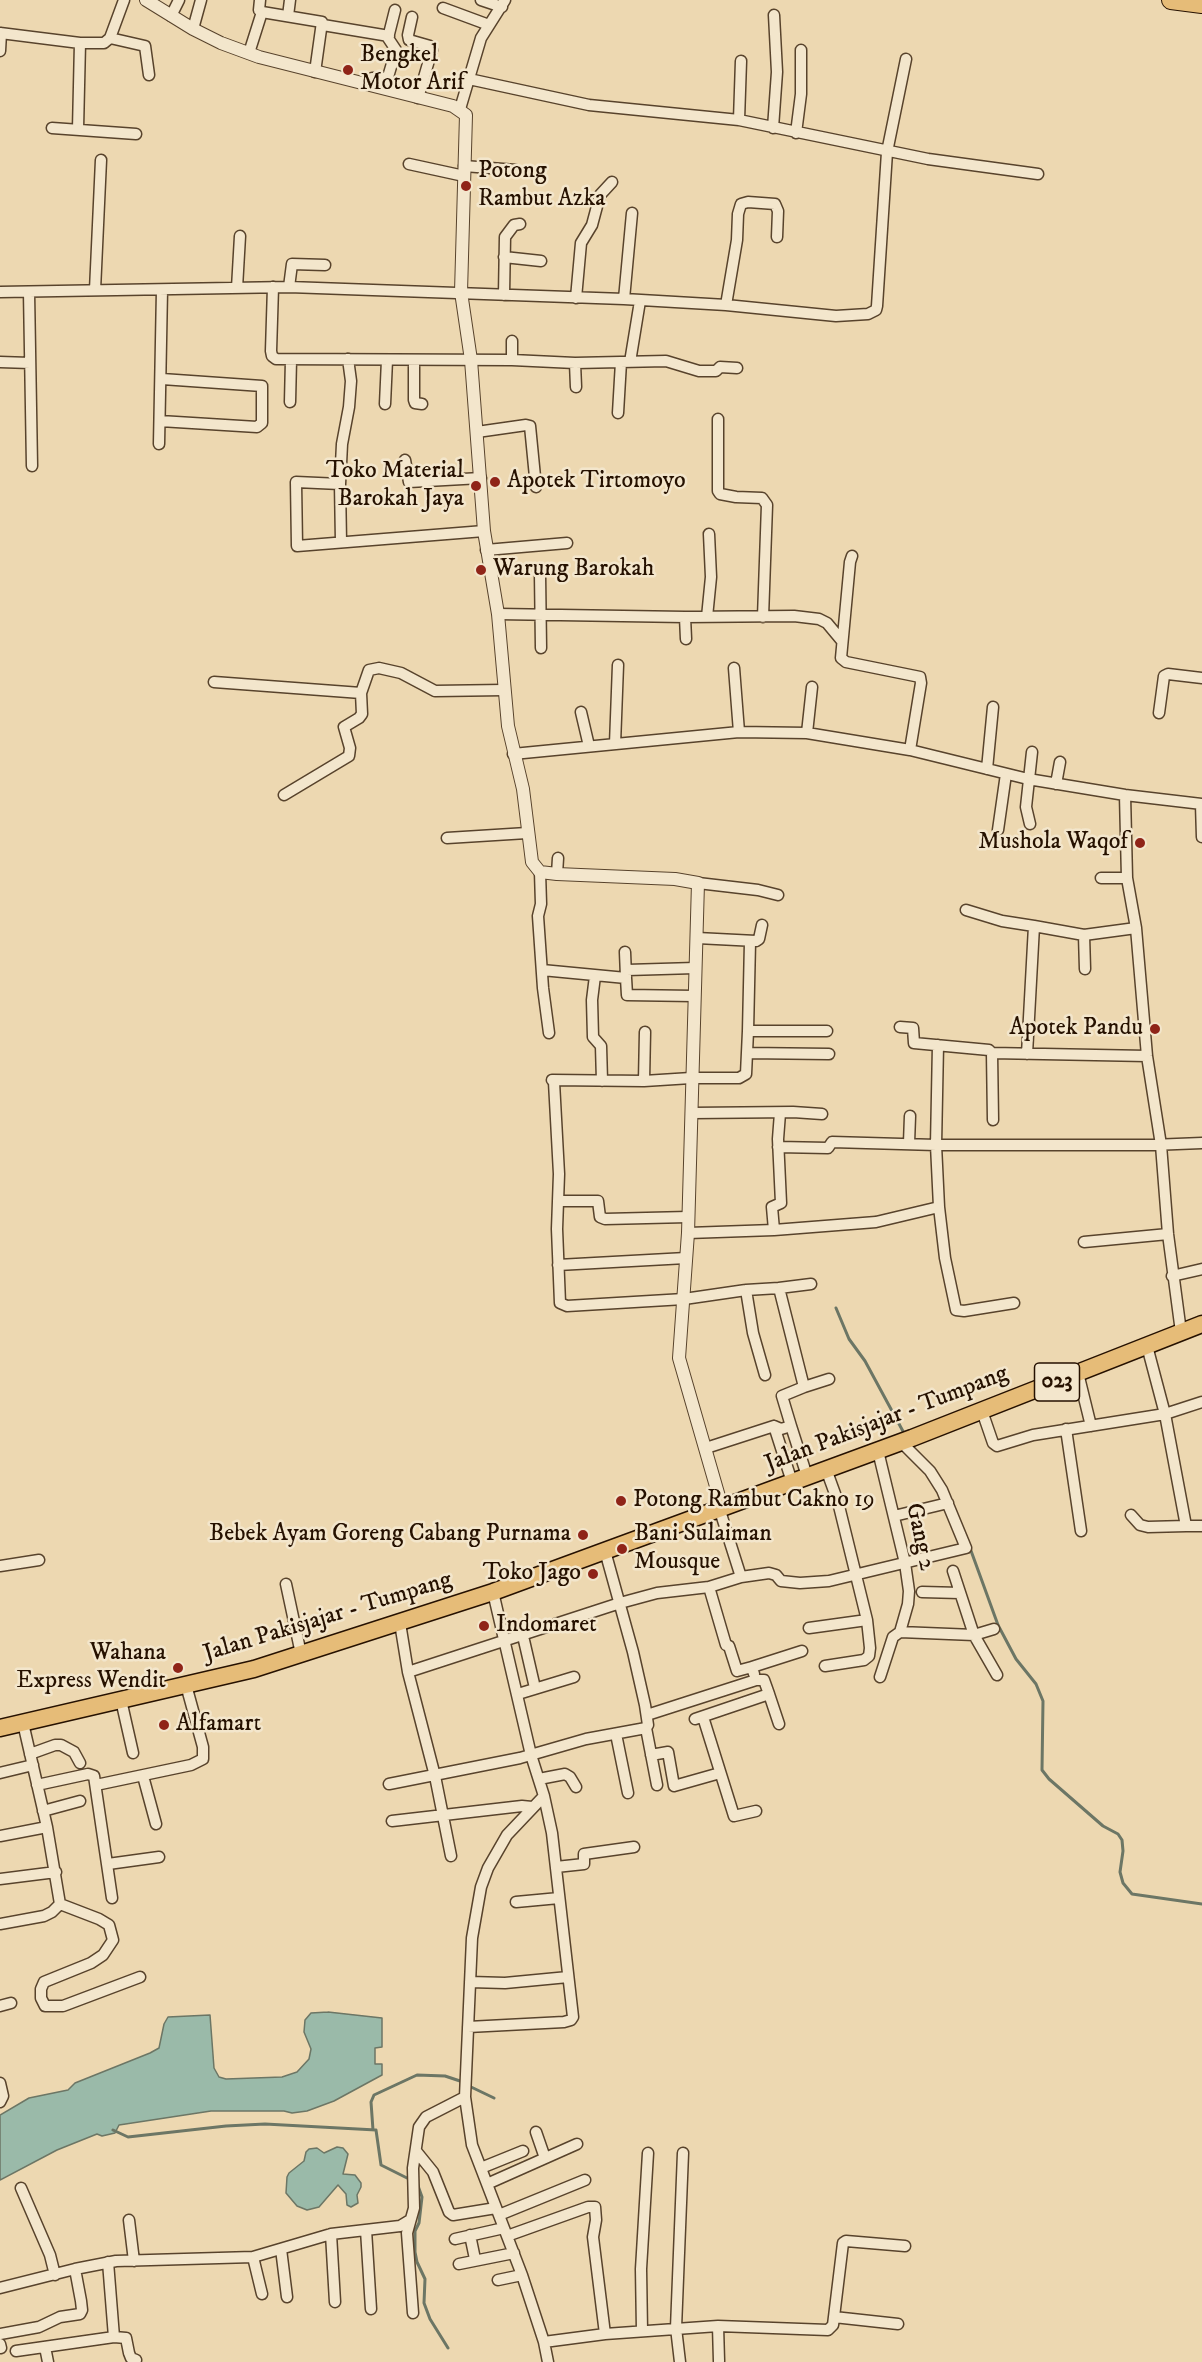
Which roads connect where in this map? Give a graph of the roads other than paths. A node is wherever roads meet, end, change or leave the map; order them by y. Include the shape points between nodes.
1 (124, 0) edge
2 (146, 0) edge
3 (179, 0) edge
4 (201, 0) edge
5 (260, 0) edge
6 (290, 0) edge
7 (481, 0) edge
8 (1171, 0) edge
9 (503, 3) edge
10 (1202, 4) edge
11 (443, 8) dead end
12 (395, 10) dead end
13 (262, 12) junction
14 (774, 15) dead end
15 (171, 16) junction
16 (288, 16) junction
17 (412, 17) dead end
18 (323, 25) junction
19 (489, 25) junction
20 (193, 29) junction
21 (1, 33) edge
22 (110, 38) junction
23 (409, 40) junction
24 (392, 41) junction
25 (80, 43) junction
26 (801, 50) dead end
27 (0, 51) edge
28 (249, 53) junction
29 (906, 59) dead end
30 (741, 61) dead end
31 (315, 72) junction
32 (148, 75) dead end
33 (469, 79) junction
34 (386, 83) junction
35 (418, 98) junction
36 (460, 109) junction
37 (739, 120) junction
38 (52, 128) dead end
39 (773, 128) junction
40 (78, 129) junction
41 (796, 133) junction
42 (136, 134) dead end
43 (887, 152) junction
44 (101, 160) dead end
45 (409, 164) dead end
46 (516, 170) dead end
47 (464, 171) junction
48 (1038, 174) dead end
49 (612, 182) dead end
50 (632, 213) dead end
51 (520, 224) dead end
52 (240, 236) dead end
53 (777, 237) dead end
54 (504, 257) junction
55 (541, 261) dead end
56 (325, 265) dead end
57 (273, 287) junction
58 (289, 287) junction
59 (237, 288) junction
60 (95, 290) junction
61 (162, 290) junction
62 (0, 292) edge
63 (29, 292) junction
64 (461, 292) junction
65 (504, 295) junction
66 (576, 298) junction
67 (624, 299) junction
68 (640, 301) junction
69 (726, 305) junction
70 (512, 341) dead end
71 (348, 359) junction
72 (291, 360) junction
73 (387, 360) junction
74 (414, 360) junction
75 (471, 360) junction
76 (512, 360) junction
77 (0, 362) edge
78 (626, 362) junction
79 (30, 363) junction
80 (574, 363) junction
81 (737, 368) dead end
82 (162, 379) junction
83 (576, 387) dead end
84 (290, 402) dead end
85 (385, 404) dead end
86 (422, 404) dead end
87 (618, 412) dead end
88 (718, 419) dead end
89 (160, 421) junction
90 (477, 432) junction
91 (159, 444) dead end
92 (405, 460) dead end
93 (32, 466) dead end
94 (481, 478) junction
95 (340, 484) junction
96 (536, 488) dead end
97 (484, 531) junction
98 (709, 534) dead end
99 (341, 542) junction
100 (567, 543) dead end
101 (486, 550) junction
102 (852, 556) dead end
103 (540, 574) dead end
104 (540, 613) junction
105 (498, 614) junction
106 (685, 617) junction
107 (707, 617) junction
108 (763, 617) junction
109 (686, 639) dead end
110 (842, 641) junction
111 (541, 648) dead end
112 (618, 665) dead end
113 (734, 668) dead end
114 (1202, 678) edge
115 (214, 682) dead end
116 (812, 687) dead end
117 (504, 690) junction
118 (361, 693) junction
119 (993, 707) dead end
120 (581, 712) dead end
121 (1159, 713) dead end
122 (739, 732) junction
123 (807, 733) junction
124 (615, 744) junction
125 (589, 746) junction
126 (910, 750) junction
127 (1032, 752) dead end
128 (520, 753) junction
129 (1060, 762) dead end
130 (987, 769) junction
131 (1006, 774) junction
132 (1028, 778) junction
133 (1056, 783) junction
134 (284, 795) dead end
135 (1125, 795) junction
136 (1202, 804) edge
137 (1030, 824) dead end
138 (999, 830) dead end
139 (527, 832) junction
140 (1202, 837) edge
141 (447, 838) dead end
142 (558, 858) dead end
143 (540, 872) junction
144 (557, 874) junction
145 (1101, 878) dead end
146 (1127, 878) junction
147 (698, 883) junction
148 (778, 895) dead end
149 (966, 910) dead end
150 (762, 925) dead end
151 (1034, 926) junction
152 (1136, 928) junction
153 (1084, 935) junction
154 (697, 938) junction
155 (750, 942) junction
156 (625, 952) dead end
157 (695, 968) junction
158 (1085, 969) dead end
159 (542, 970) junction
160 (626, 974) junction
161 (595, 976) junction
162 (694, 996) junction
163 (900, 1027) dead end
164 (748, 1031) junction
165 (827, 1031) dead end
166 (645, 1032) dead end
167 (549, 1033) dead end
168 (938, 1045) junction
169 (747, 1053) junction
170 (992, 1053) junction
171 (828, 1054) dead end
172 (1027, 1054) junction
173 (1147, 1056) junction
174 (691, 1078) junction
175 (644, 1081) junction
176 (602, 1082) junction
177 (692, 1113) junction
178 (780, 1113) junction
179 (822, 1114) dead end
180 (910, 1116) dead end
181 (993, 1120) dead end
182 (909, 1143) junction
183 (1202, 1143) edge
184 (1161, 1144) junction
185 (936, 1145) junction
186 (778, 1147) junction
187 (559, 1201) junction
188 (939, 1207) junction
189 (688, 1217) junction
190 (774, 1230) junction
191 (688, 1233) junction
192 (1168, 1234) junction
193 (1084, 1242) dead end
194 (686, 1257) junction
195 (558, 1265) junction
196 (1202, 1269) edge
197 (1172, 1276) junction
198 (812, 1284) dead end
199 (779, 1288) junction
200 (746, 1290) junction
201 (684, 1299) junction
202 (1014, 1303) dead end
203 (1202, 1324) edge
204 (1181, 1332) junction
205 (1147, 1346) junction
206 (1078, 1373) junction
207 (765, 1375) dead end
208 (829, 1379) dead end
209 (804, 1387) junction
210 (1202, 1402) edge
211 (982, 1411) junction
212 (1165, 1414) junction
213 (1091, 1425) junction
214 (774, 1426) junction
215 (792, 1426) junction
216 (1066, 1429) junction
217 (905, 1441) junction
218 (706, 1448) junction
219 (878, 1451) junction
220 (826, 1469) junction
221 (800, 1479) junction
222 (948, 1503) junction
223 (722, 1508) junction
224 (1131, 1515) dead end
225 (894, 1516) junction
226 (1186, 1526) junction
227 (1202, 1526) edge
228 (1081, 1531) dead end
229 (605, 1551) junction
230 (39, 1560) dead end
231 (905, 1563) junction
232 (0, 1566) edge
233 (953, 1571) dead end
234 (856, 1575) junction
235 (741, 1577) junction
236 (286, 1584) dead end
237 (709, 1587) junction
238 (493, 1592) junction
239 (922, 1592) dead end
240 (960, 1593) junction
241 (620, 1603) junction
242 (867, 1620) junction
243 (400, 1623) junction
244 (808, 1628) dead end
245 (994, 1629) dead end
246 (900, 1632) junction
247 (974, 1635) junction
248 (523, 1636) junction
249 (506, 1641) junction
250 (802, 1652) dead end
251 (301, 1654) junction
252 (825, 1666) dead end
253 (752, 1667) junction
254 (408, 1672) junction
255 (997, 1676) dead end
256 (574, 1677) dead end
257 (880, 1677) dead end
258 (756, 1680) junction
259 (186, 1685) junction
260 (535, 1688) junction
261 (518, 1694) junction
262 (769, 1694) junction
263 (121, 1700) junction
264 (647, 1715) junction
265 (23, 1723) junction
266 (779, 1724) dead end
267 (0, 1728) edge
268 (646, 1728) junction
269 (616, 1734) junction
270 (133, 1752) dead end
271 (531, 1755) junction
272 (651, 1755) junction
273 (32, 1760) junction
274 (80, 1763) dead end
275 (0, 1773) edge
276 (720, 1773) junction
277 (143, 1776) junction
278 (435, 1776) junction
279 (539, 1779) junction
280 (389, 1784) dead end
281 (37, 1785) junction
282 (96, 1785) junction
283 (657, 1785) dead end
284 (576, 1786) dead end
285 (628, 1793) dead end
286 (544, 1796) junction
287 (80, 1801) dead end
288 (532, 1807) junction
289 (756, 1810) dead end
290 (43, 1811) junction
291 (443, 1816) junction
292 (392, 1821) dead end
293 (156, 1824) dead end
294 (47, 1827) junction
295 (0, 1836) edge
296 (634, 1847) dead end
297 (451, 1856) dead end
298 (159, 1857) dead end
299 (108, 1864) junction
300 (555, 1867) junction
301 (56, 1872) junction
302 (0, 1879) edge
303 (112, 1898) dead end
304 (559, 1898) junction
305 (516, 1902) dead end
306 (60, 1904) junction
307 (0, 1924) edge
308 (140, 1977) dead end
309 (568, 1977) junction
310 (470, 1982) junction
311 (468, 2027) junction
312 (0, 2083) edge
313 (466, 2088) junction
314 (0, 2102) edge
315 (536, 2132) dead end
316 (576, 2144) dead end
317 (416, 2151) junction
318 (523, 2151) dead end
319 (683, 2153) dead end
320 (648, 2154) dead end
321 (545, 2158) junction
322 (481, 2168) junction
323 (585, 2180) dead end
324 (487, 2184) junction
325 (21, 2188) dead end
326 (498, 2212) junction
327 (129, 2220) dead end
328 (410, 2220) junction
329 (366, 2230) junction
330 (506, 2232) junction
331 (332, 2234) junction
332 (470, 2235) junction
333 (455, 2239) dead end
334 (904, 2246) dead end
335 (281, 2249) junction
336 (514, 2253) junction
337 (253, 2257) junction
338 (475, 2259) junction
339 (135, 2261) junction
340 (108, 2262) junction
341 (459, 2264) dead end
342 (75, 2269) junction
343 (55, 2275) junction
344 (522, 2276) junction
345 (498, 2280) dead end
346 (0, 2288) edge
347 (261, 2294) dead end
348 (287, 2297) dead end
349 (335, 2302) dead end
350 (371, 2309) dead end
351 (413, 2313) dead end
352 (834, 2318) junction
353 (898, 2324) dead end
354 (718, 2326) junction
355 (676, 2328) junction
356 (642, 2331) junction
357 (0, 2334) edge
358 (605, 2334) junction
359 (114, 2337) junction
360 (544, 2342) junction
361 (45, 2347) junction
362 (16, 2351) dead end
363 (136, 2360) dead end
364 (719, 2361) edge
365 (48, 2362) edge
366 (548, 2362) edge
367 (680, 2362) edge

1 - 22 street
2 - 15 street
3 - 15 street
4 - 20 street
5 - 13 street
6 - 16 street
7 - 9 street
8 - 10 highway
9 - 19 street
11 - 19 street
12 - 24 street
13 - 16 street
13 - 28 street
14 - 39 street via 777,72
15 - 20 street
16 - 18 street via 320,21
17 - 23 street
18 - 24 street
18 - 31 street
19 - 33 street
20 - 28 street
21 - 25 street
21 - 27 street
22 - 25 street via 104,43
22 - 32 street via 145,46
23 - 24 street via 402,45
23 - 35 street via 432,48
24 - 34 street via 396,50
25 - 40 street
26 - 41 street
28 - 31 street
29 - 43 street
30 - 37 street
31 - 34 street via 366,83
33 - 36 street
33 - 37 street via 589,105
34 - 35 street
35 - 36 street
36 - 47 street via 466,115 467,130
37 - 39 street
38 - 40 street
39 - 41 street
40 - 42 street
41 - 43 street
43 - 48 street
43 - 69 street via 876,310 836,316
44 - 60 street
45 - 47 street
46 - 47 street
47 - 64 street
49 - 66 street via 600,195 592,225 581,243
50 - 67 street
51 - 54 street via 514,225 505,237
52 - 59 street
53 - 69 street via 776,204 741,204
54 - 55 street
54 - 65 street
56 - 58 street via 292,264
57 - 58 street
57 - 59 street
57 - 72 street via 272,357
58 - 64 street
59 - 61 street
60 - 61 street
60 - 63 street
61 - 82 street
62 - 63 street
63 - 79 street
64 - 65 street
64 - 75 street
65 - 66 street
66 - 67 street
67 - 68 street
68 - 69 street
68 - 78 street
70 - 76 street
71 - 72 street
71 - 73 street
71 - 95 street via 351,381
72 - 84 street
73 - 74 street
73 - 85 street
74 - 75 street
74 - 86 street via 412,394 415,403
75 - 76 street
75 - 90 street
76 - 80 street
77 - 79 street
78 - 80 street
78 - 81 street via 666,361 699,371
78 - 87 street
79 - 93 street
80 - 83 street
82 - 89 street
82 - 89 street via 262,386 262,423 257,427
88 - 108 street via 718,491 736,497 762,498 767,505
89 - 91 street
90 - 94 street
90 - 96 street via 530,426
92 - 94 street via 409,482
94 - 97 street
95 - 99 street
95 - 99 street via 299,481 295,485 297,546
97 - 99 street
97 - 101 street
98 - 107 street via 711,577
100 - 101 street
101 - 105 street
102 - 110 street
103 - 104 street
104 - 105 street
104 - 106 street
104 - 111 street
105 - 117 street
106 - 107 street
106 - 109 street
107 - 108 street
108 - 110 street via 819,619
110 - 126 street via 841,658 846,662 920,677
112 - 124 street
113 - 122 street
114 - 121 street via 1164,676
115 - 118 street
116 - 123 street
117 - 118 street via 435,691 379,668 369,670
117 - 128 street via 507,726
118 - 134 street via 362,714 344,727 349,756
119 - 130 street
120 - 125 street
122 - 123 street
122 - 124 street
123 - 126 street
124 - 125 street
125 - 128 street
126 - 130 street
127 - 132 street
128 - 139 street
129 - 133 street
130 - 131 street
131 - 132 street
131 - 138 street
132 - 133 street
132 - 137 street via 1026,811
133 - 135 street
135 - 136 street
135 - 146 street
136 - 140 street
139 - 141 street
139 - 143 street via 532,862
142 - 144 street
143 - 144 street
143 - 159 street
144 - 147 street
145 - 146 street
146 - 152 street
147 - 148 street
147 - 154 street
149 - 151 street
150 - 155 street via 759,939
151 - 153 street
151 - 172 street
152 - 153 street
152 - 173 street
153 - 158 street
154 - 155 street
154 - 157 street
155 - 164 street
156 - 160 street
157 - 160 street
157 - 162 street
159 - 161 street
159 - 167 street
160 - 161 street
160 - 162 street via 627,995
161 - 176 street via 592,1022 594,1039 601,1046
162 - 174 street
163 - 168 street via 913,1028 914,1043
164 - 165 street
164 - 169 street
166 - 175 street
168 - 170 street
168 - 185 street
169 - 171 street
169 - 174 street via 744,1076
170 - 172 street
170 - 181 street
172 - 173 street
173 - 184 street
174 - 175 street
174 - 177 street
175 - 176 street
176 - 187 street via 553,1081
177 - 178 street
177 - 189 street
178 - 179 street
178 - 186 street
180 - 182 street
182 - 185 street
182 - 186 street
183 - 184 street
184 - 185 street
184 - 192 street
185 - 188 street
186 - 190 street via 780,1203 772,1206
187 - 189 street via 598,1201 600,1216 605,1219
187 - 195 street
188 - 190 street via 876,1222
188 - 202 street via 956,1310
189 - 191 street
190 - 191 street
191 - 194 street
192 - 193 street
192 - 197 street
194 - 195 street
194 - 201 street
195 - 201 street via 563,1305
196 - 197 street
197 - 204 street
198 - 199 street
199 - 200 street
199 - 209 street
200 - 201 street
200 - 207 street
201 - 218 street via 679,1358
203 - 204 main road, Jalan Pakisjajar - Tumpang / 023
204 - 205 main road, Jalan Pakisjajar - Tumpang / 023
205 - 206 main road, Jalan Pakisjajar - Tumpang / 023
205 - 212 street
206 - 211 main road, Jalan Pakisjajar - Tumpang / 023
206 - 213 street
208 - 209 street
209 - 215 street via 782,1396
210 - 212 street
211 - 216 street via 996,1446
211 - 217 main road, Jalan Pakisjajar - Tumpang / 023
212 - 213 street
212 - 226 street
213 - 216 street
214 - 215 street
214 - 218 street
214 - 221 street
215 - 221 street
216 - 228 street
217 - 219 main road, Jalan Pakisjajar - Tumpang / 023
217 - 222 street via 930,1471
218 - 223 street
219 - 220 main road, Jalan Pakisjajar - Tumpang / 023
219 - 225 street, Gang 2
220 - 221 main road, Jalan Pakisjajar - Tumpang / 023
220 - 234 street
221 - 223 main road, Jalan Pakisjajar - Tumpang / 023
222 - 225 street
222 - 231 street via 966,1548
223 - 229 main road, Jalan Pakisjajar - Tumpang / 023
223 - 235 street
224 - 226 street via 1148,1527
225 - 231 street, Gang 2
226 - 227 street
229 - 238 main road, Jalan Pakisjajar - Tumpang / 023
229 - 241 street
230 - 232 street
231 - 234 street
231 - 246 street, Gang 2 via 909,1598
233 - 240 street
234 - 235 street via 800,1582 781,1581 769,1573
234 - 242 street
235 - 237 street
236 - 251 street
237 - 241 street via 657,1593
237 - 253 street via 738,1671
238 - 243 main road, Jalan Pakisjajar - Tumpang / 023
238 - 249 street
239 - 240 street
240 - 247 street
241 - 248 street
241 - 264 street
242 - 244 street
242 - 252 street via 869,1656
243 - 251 main road, Jalan Pakisjajar - Tumpang / 023
243 - 254 street
245 - 247 street
246 - 247 street
246 - 257 street, Gang 2 via 893,1637
247 - 255 street
248 - 249 street
248 - 260 street
249 - 254 street
249 - 261 street
250 - 253 street
251 - 259 main road, Jalan Pakisjajar - Tumpang / 023
253 - 258 street
254 - 278 street
256 - 260 street
258 - 262 street via 763,1678
258 - 264 street
259 - 263 main road, Jalan Pakisjajar - Tumpang / 023
259 - 277 street via 203,1759
260 - 261 street
261 - 271 street
262 - 266 street
262 - 276 street via 699,1718
263 - 265 main road, Jalan Pakisjajar - Tumpang / 023
263 - 270 street
264 - 268 street
265 - 267 main road, Jalan Pakisjajar - Tumpang / 023
265 - 273 street
268 - 269 street
268 - 272 street
269 - 271 street
269 - 285 street
271 - 278 street
271 - 279 street
272 - 276 street via 668,1752 676,1787
272 - 283 street
273 - 274 street via 61,1745 74,1752
273 - 275 street
273 - 281 street
276 - 289 street via 734,1816
277 - 282 street
277 - 293 street
278 - 280 street
278 - 291 street
279 - 284 street via 565,1773
279 - 286 street
281 - 282 street via 88,1774 94,1776
281 - 290 street
282 - 299 street
286 - 288 street
286 - 300 street
287 - 290 street
288 - 291 street
288 - 310 street via 507,1835 481,1887 472,1938
290 - 294 street
291 - 292 street
291 - 297 street
294 - 295 street
294 - 301 street
296 - 300 street via 584,1854 584,1864
298 - 299 street
299 - 303 street
300 - 304 street
301 - 302 street
301 - 306 street
304 - 305 street
304 - 309 street
306 - 307 street via 44,1916
306 - 308 street via 109,1924 112,1940 103,1955 91,1963 44,1982 41,1998 45,2006 63,2006
309 - 310 street
309 - 311 street via 573,2015 569,2022
310 - 311 street
311 - 313 street
312 - 314 street
313 - 317 street via 421,2121
313 - 322 street via 472,2145
315 - 321 street
316 - 321 street
317 - 326 street via 433,2172 453,2215
317 - 328 street
318 - 322 street
319 - 355 street
320 - 356 street via 641,2269
321 - 324 street
322 - 324 street
323 - 326 street
324 - 326 street
325 - 343 street
326 - 330 street
327 - 339 street
328 - 329 street via 400,2226
328 - 351 street via 407,2233
329 - 331 street
329 - 350 street
330 - 332 street
330 - 336 street
330 - 358 street via 595,2207 593,2237
331 - 335 street
331 - 349 street
332 - 333 street
332 - 338 street
334 - 352 street via 843,2243
335 - 337 street
335 - 348 street
336 - 338 street
336 - 344 street
337 - 339 street
337 - 347 street
338 - 341 street
339 - 340 street
340 - 342 street
340 - 359 street
342 - 343 street
342 - 357 street via 80,2314
343 - 346 street
344 - 345 street
344 - 360 street
352 - 353 street
352 - 354 street via 828,2330
354 - 355 street
354 - 364 street
355 - 356 street
355 - 367 street
356 - 358 street
358 - 360 street
359 - 361 street
359 - 363 street via 126,2338 131,2358
360 - 366 street
361 - 362 street
361 - 365 street

